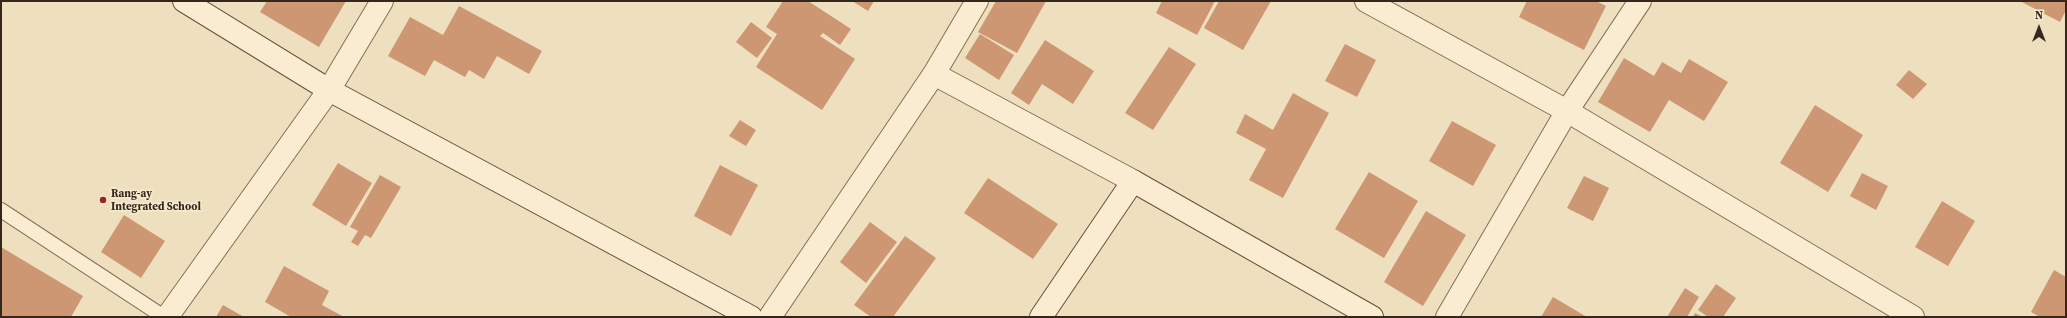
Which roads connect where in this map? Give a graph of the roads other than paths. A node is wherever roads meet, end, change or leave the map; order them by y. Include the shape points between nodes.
1 (184, 1) edge
2 (382, 1) edge
3 (978, 1) edge
4 (1366, 1) edge
5 (1640, 1) edge
6 (934, 74) junction
7 (329, 90) junction
8 (1567, 111) junction
9 (1133, 181) junction
10 (1, 210) edge
11 (164, 317) edge
12 (167, 317) edge
13 (751, 317) edge
14 (770, 317) edge
15 (1041, 317) edge
16 (1372, 317) edge
17 (1447, 317) edge
18 (1913, 317) edge

1 - 7 street
2 - 7 street
3 - 6 street
4 - 8 street
5 - 8 street
6 - 9 street
6 - 14 street
7 - 12 street
7 - 13 street
8 - 17 street
8 - 18 street
9 - 15 street
9 - 16 street
10 - 11 lane

